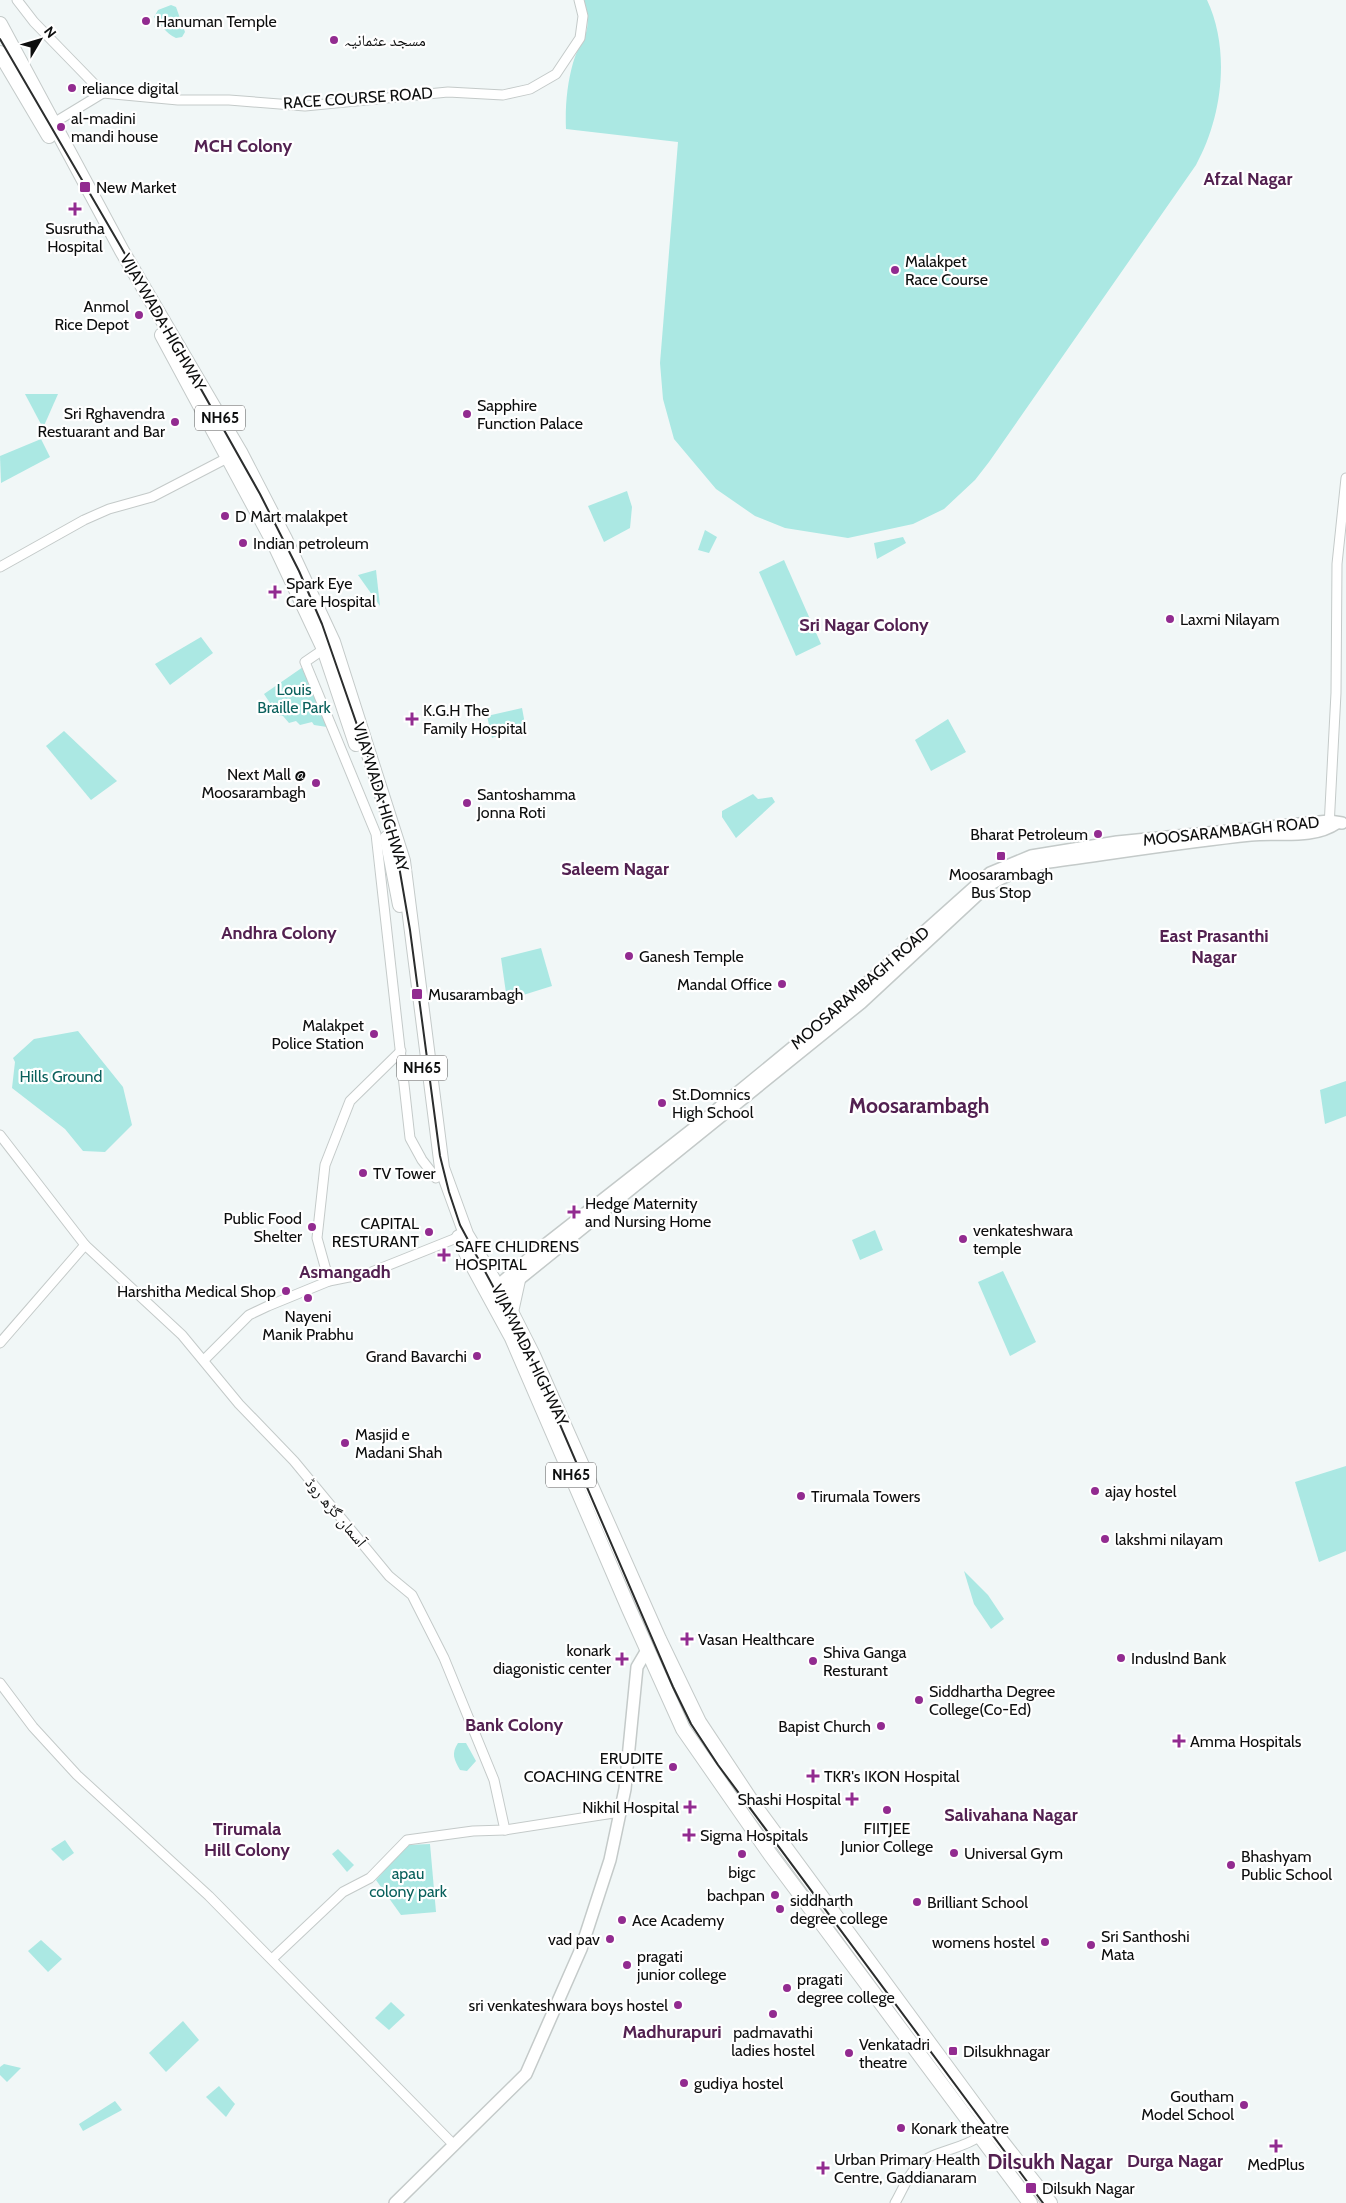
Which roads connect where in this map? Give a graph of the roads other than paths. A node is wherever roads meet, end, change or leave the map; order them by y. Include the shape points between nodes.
1 (17, 0) edge
2 (579, 0) edge
3 (0, 24) edge
4 (0, 53) edge
5 (103, 93) junction
6 (52, 124) junction
7 (234, 455) junction
8 (1346, 478) edge
9 (0, 567) edge
10 (324, 649) junction
11 (1334, 824) junction
12 (401, 884) junction
13 (401, 1051) junction
14 (0, 1134) edge
15 (436, 1178) junction
16 (460, 1237) junction
17 (86, 1245) junction
18 (518, 1280) junction
19 (329, 1281) junction
20 (495, 1294) junction
21 (511, 1312) junction
22 (0, 1343) edge
23 (204, 1360) junction
24 (594, 1494) junction
25 (580, 1496) junction
26 (646, 1650) junction
27 (0, 1683) edge
28 (704, 1731) junction
29 (690, 1740) junction
30 (620, 1812) junction
31 (505, 1830) junction
32 (783, 1844) junction
33 (770, 1854) junction
34 (272, 1959) junction
35 (980, 2136) junction
36 (454, 2145) junction
37 (395, 2203) edge
38 (895, 2203) edge
39 (1030, 2203) edge
40 (1050, 2203) edge

1 - 5 street
2 - 5 street, RACE COURSE ROAD via 583,16 580,38 556,74 530,89 503,95 448,92 305,106
3 - 6 highway, VIJAYWADA HIGHWAY / NH65
4 - 7 highway, VIJAYWADA HIGHWAY / NH65 via 63,156
5 - 6 street
6 - 7 highway, VIJAYWADA HIGHWAY / NH65
7 - 9 street via 152,497 84,520
7 - 10 highway, VIJAYWADA HIGHWAY / NH65
7 - 12 highway, VIJAYWADA HIGHWAY / NH65 via 285,538 333,642 394,832
8 - 11 street via 1337,564
10 - 12 highway, VIJAYWADA HIGHWAY / NH65
10 - 13 street via 305,662 376,834
11 - 18 main road, MOOSARAMBAGH ROAD via 1300,834 1253,835 1049,862 1028,867 995,882 861,1003
11 - 20 main road, MOOSARAMBAGH ROAD via 1117,842 1031,856 990,873 820,1025 541,1248
12 - 15 highway, VIJAYWADA HIGHWAY / NH65 via 429,1143
12 - 20 highway, VIJAYWADA HIGHWAY / NH65 via 442,1168 466,1234
13 - 15 street via 410,1138
13 - 19 street via 350,1101 325,1165 317,1238
14 - 17 street, آسمان گڑھ روڈ
15 - 16 highway, VIJAYWADA HIGHWAY / NH65 via 444,1205
16 - 19 street via 369,1273
16 - 20 highway, VIJAYWADA HIGHWAY / NH65 via 469,1259
17 - 22 street
17 - 23 street, آسمان گڑھ روڈ via 182,1335
18 - 20 main road, MOOSARAMBAGH ROAD
18 - 21 highway
19 - 23 street via 249,1315
20 - 21 highway, VIJAYWADA HIGHWAY / NH65
20 - 25 highway, VIJAYWADA HIGHWAY / NH65 via 542,1423
21 - 24 highway, VIJAYWADA HIGHWAY / NH65
23 - 31 street, آسمان گڑھ روڈ via 239,1404 294,1461 389,1576 412,1595 444,1658 494,1780
24 - 25 highway
24 - 28 highway, VIJAYWADA HIGHWAY / NH65
25 - 26 highway, VIJAYWADA HIGHWAY / NH65
26 - 29 highway, VIJAYWADA HIGHWAY / NH65
26 - 30 main road via 637,1667
27 - 34 street via 33,1727 77,1774 189,1876
28 - 29 highway
28 - 32 highway, VIJAYWADA HIGHWAY / NH65
29 - 33 highway, VIJAYWADA HIGHWAY / NH65
30 - 31 street
30 - 36 main road via 610,1860 581,1949 526,2074
31 - 34 street via 407,1840 370,1878 343,1892
32 - 33 highway
32 - 40 highway, VIJAYWADA HIGHWAY / NH65
33 - 35 highway, VIJAYWADA HIGHWAY / NH65
34 - 36 street
35 - 38 street via 919,2164 908,2177
35 - 39 highway, VIJAYWADA HIGHWAY / NH65
36 - 37 main road

